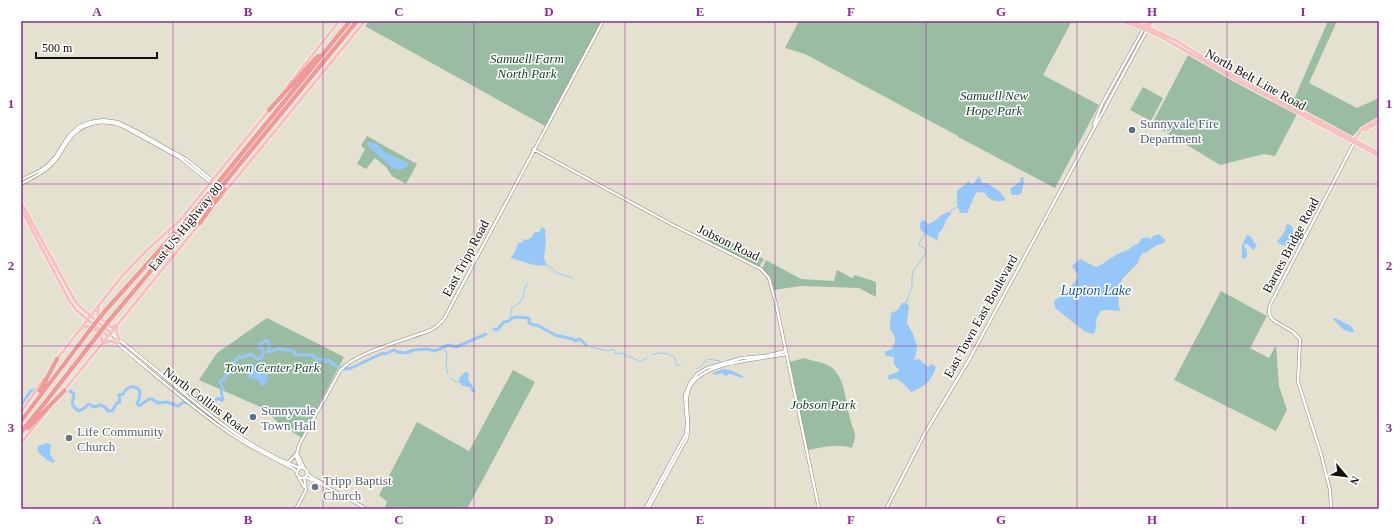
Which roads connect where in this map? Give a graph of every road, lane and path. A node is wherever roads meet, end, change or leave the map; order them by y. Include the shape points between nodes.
1 (339, 21) edge
2 (350, 21) edge
3 (357, 21) edge
4 (365, 21) edge
5 (603, 21) edge
6 (1123, 21) edge
7 (1130, 21) edge
8 (1149, 21) edge
9 (1153, 21) edge
10 (1146, 28) junction
11 (1126, 58) junction
12 (1130, 60) junction
13 (1116, 79) junction
14 (1119, 81) junction
15 (269, 110) junction
16 (1379, 119) edge
17 (1379, 122) edge
18 (1091, 132) junction
19 (260, 139) junction
20 (1355, 141) junction
21 (533, 150) junction
22 (1379, 152) edge
23 (1379, 156) edge
24 (37, 174) junction
25 (21, 180) edge
26 (211, 181) junction
27 (21, 184) edge
28 (21, 202) edge
29 (21, 209) edge
30 (200, 223) junction
31 (60, 279) junction
32 (100, 304) junction
33 (85, 311) junction
34 (78, 312) junction
35 (91, 316) junction
36 (88, 320) junction
37 (117, 324) junction
38 (81, 328) junction
39 (109, 334) junction
40 (118, 342) junction
41 (102, 343) junction
42 (786, 353) junction
43 (57, 359) junction
44 (160, 376) junction
45 (64, 391) junction
46 (199, 407) junction
47 (21, 412) edge
48 (21, 421) edge
49 (21, 433) edge
50 (21, 443) edge
51 (297, 453) junction
52 (272, 457) junction
53 (287, 464) junction
54 (302, 468) junction
55 (297, 473) junction
56 (307, 473) junction
57 (299, 477) junction
58 (304, 477) junction
59 (312, 480) junction
60 (327, 487) junction
61 (306, 488) junction
62 (304, 494) junction
63 (296, 509) edge
64 (367, 509) edge
65 (645, 509) edge
66 (648, 509) edge
67 (819, 509) edge
68 (886, 509) edge
69 (1331, 509) edge

1 - 15 main road, East US Highway 80
2 - 15 highway
2 - 48 highway, bridge via 199,206 90,330
3 - 19 highway
4 - 30 main road, East US Highway 80
5 - 21 street, East Tripp Road
6 - 10 main road, North Belt Line Road
7 - 10 main road, North Belt Line Road
8 - 10 main road
9 - 10 main road
10 - 11 street, East Town East Boulevard
10 - 12 street, East Town East Boulevard
10 - 20 main road, North Belt Line Road
11 - 12 street
11 - 13 street, East Town East Boulevard
12 - 14 street, East Town East Boulevard
13 - 14 street
13 - 18 street, East Town East Boulevard
14 - 18 street, East Town East Boulevard
15 - 26 main road, East US Highway 80
16 - 20 main road, Barnes Bridge Road via 1365,127
17 - 20 main road, Barnes Bridge Road via 1366,129
18 - 68 street, East Town East Boulevard via 969,360 924,433
19 - 30 highway
19 - 49 highway, bridge via 108,322
20 - 22 main road, North Belt Line Road
20 - 23 main road, North Belt Line Road
20 - 69 street, Barnes Bridge Road via 1268,311 1273,320 1300,339 1298,382 1321,454 1330,490
21 - 42 street, Jobson Road via 761,269 770,278
21 - 51 street, East Tripp Road via 444,319 431,330 363,355 345,365 299,445
24 - 25 street
24 - 26 street via 51,166 70,134 94,120 106,120 124,124 186,159
24 - 27 street
26 - 32 main road, East US Highway 80 via 180,220 141,255
28 - 31 main road
29 - 31 main road
30 - 37 main road, East US Highway 80
31 - 33 main road
31 - 34 main road via 66,296
32 - 33 main road via 94,310
32 - 35 main road, East US Highway 80
32 - 37 main road via 98,316 111,327
33 - 35 main road
34 - 36 main road
34 - 38 main road via 84,321
35 - 36 main road, East US Highway 80
35 - 39 main road
36 - 38 main road, East US Highway 80
36 - 39 main road
37 - 39 main road, East US Highway 80
37 - 40 main road
38 - 41 main road via 91,327 101,335
38 - 43 main road, East US Highway 80
39 - 40 street, North Collins Road
39 - 41 main road, East US Highway 80
40 - 41 main road
40 - 44 street, North Collins Road
41 - 45 main road, East US Highway 80
42 - 65 street via 742,358 705,370 693,378 685,395 686,434
42 - 66 street via 741,361 704,372 697,378 687,394 687,438
42 - 67 street, Jobson Road
43 - 47 main road, East US Highway 80
43 - 48 highway
44 - 46 street, North Collins Road
44 - 46 street, North Collins Road via 183,397
45 - 49 highway
45 - 50 main road, East US Highway 80
46 - 52 street, North Collins Road via 229,430
51 - 53 street, East Tripp Road
51 - 54 street
52 - 53 street, North Collins Road
52 - 55 street, North Collins Road
53 - 54 street, North Collins Road
54 - 55 street
54 - 56 street
55 - 57 street
56 - 58 street
56 - 60 street
57 - 58 street
57 - 62 street via 304,485
58 - 59 street
58 - 61 street
59 - 60 street
59 - 61 street
60 - 64 street
61 - 62 street
62 - 63 street

